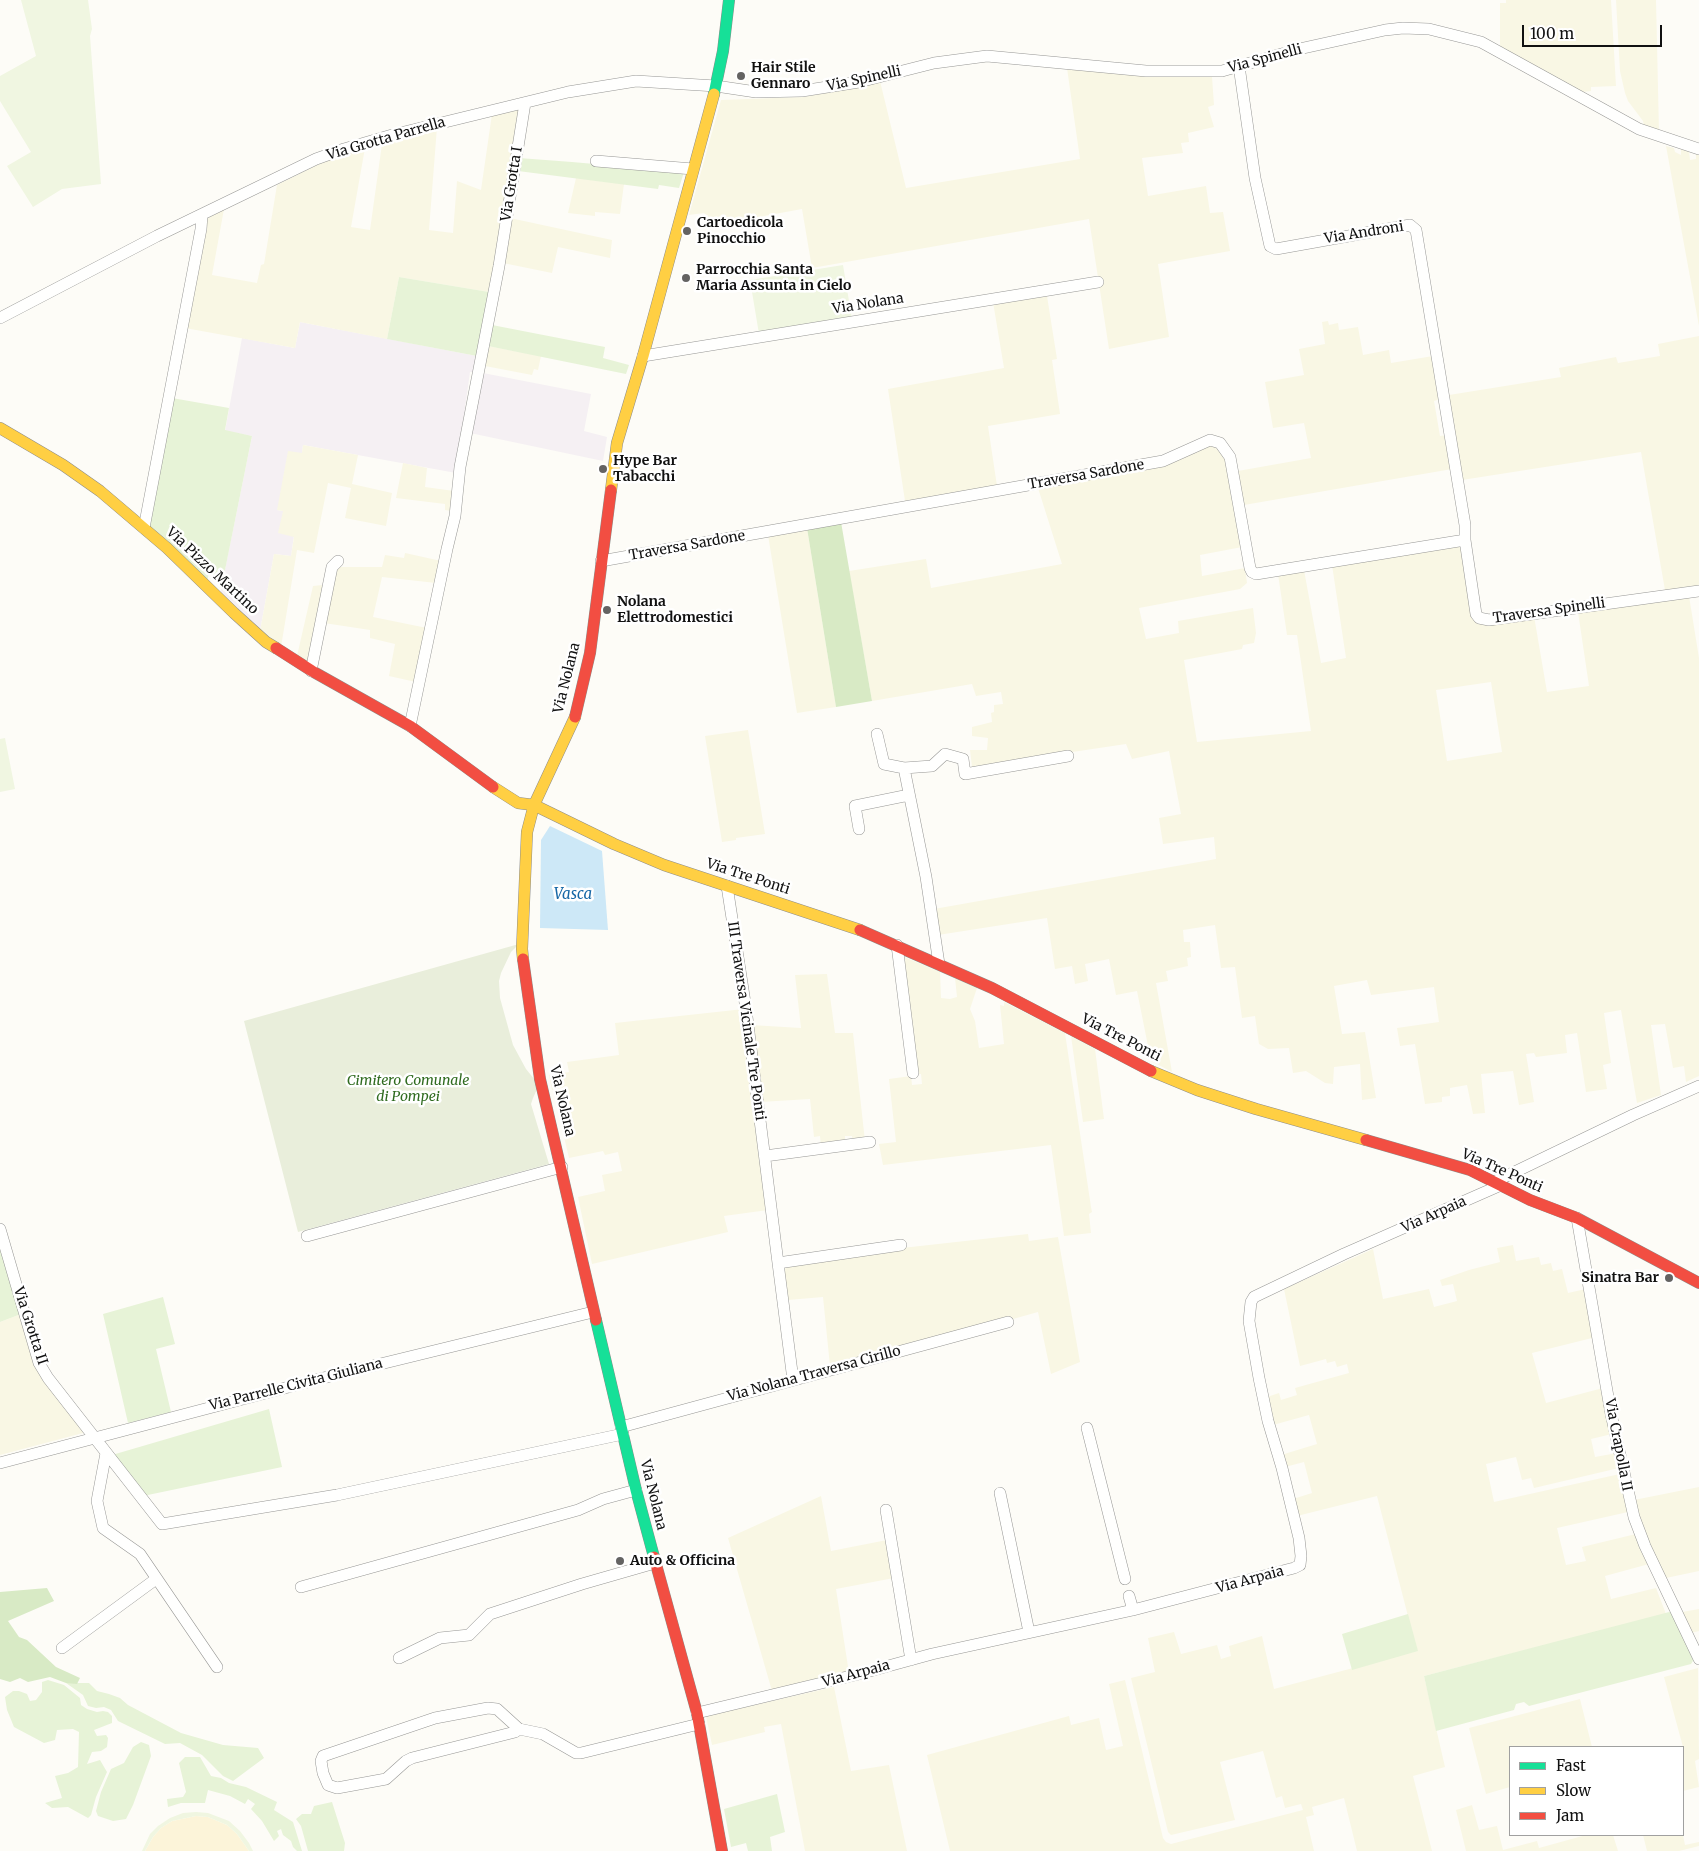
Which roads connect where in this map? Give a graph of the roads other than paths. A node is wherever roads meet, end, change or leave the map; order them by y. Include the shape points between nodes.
1 (729, 0) edge
2 (1239, 66) junction
3 (716, 86) junction
4 (525, 103) junction
5 (1699, 149) edge
6 (596, 161) dead end
7 (693, 169) junction
8 (202, 215) junction
9 (1098, 282) dead end
10 (0, 318) edge
11 (643, 356) junction
12 (0, 428) edge
13 (144, 528) junction
14 (1465, 540) junction
15 (338, 561) dead end
16 (601, 561) junction
17 (1699, 591) edge
18 (311, 670) junction
19 (410, 726) junction
20 (877, 734) dead end
21 (1068, 756) dead end
22 (904, 768) junction
23 (909, 795) junction
24 (534, 805) junction
25 (859, 829) dead end
26 (727, 886) junction
27 (897, 945) junction
28 (939, 964) junction
29 (913, 1073) dead end
30 (1699, 1086) edge
31 (870, 1142) dead end
32 (764, 1156) junction
33 (562, 1167) junction
34 (1498, 1183) junction
35 (1577, 1218) junction
36 (0, 1228) edge
37 (306, 1236) dead end
38 (901, 1246) dead end
39 (778, 1263) junction
40 (1699, 1283) edge
41 (593, 1312) junction
42 (1008, 1322) dead end
43 (793, 1380) junction
44 (1087, 1428) dead end
45 (622, 1431) junction
46 (95, 1438) junction
47 (106, 1453) junction
48 (0, 1463) edge
49 (636, 1490) junction
50 (1000, 1493) dead end
51 (886, 1510) dead end
52 (655, 1564) junction
53 (156, 1578) junction
54 (1125, 1579) dead end
55 (301, 1587) dead end
56 (1129, 1596) dead end
57 (1133, 1610) junction
58 (1029, 1632) junction
59 (62, 1648) dead end
60 (399, 1658) dead end
61 (1699, 1659) edge
62 (910, 1660) junction
63 (217, 1667) dead end
64 (698, 1718) junction
65 (519, 1729) junction
66 (722, 1851) edge

1 - 3 street, Via Nolana
2 - 3 street, Via Spinelli via 1222,71 1146,71 987,56 934,63 820,89 773,92
2 - 5 street, Via Spinelli via 1385,30 1429,29 1481,42 1639,129
2 - 14 street, Via Androni via 1255,178 1270,246 1276,249 1410,225 1416,230
3 - 4 street, Via Grotta Parrella via 636,81
3 - 7 street, Via Nolana
4 - 8 street, Via Grotta Parrella via 344,149 316,159
4 - 19 street, Via Grotta I via 499,266 460,468 455,516
6 - 7 street
7 - 11 street, Via Nolana
8 - 10 street, Via Grotta Parrella
8 - 13 street
9 - 11 street, Via Nolana
11 - 16 street, Via Nolana via 617,443
12 - 13 street, Via Pizzo Martino via 100,491
13 - 18 street, Via Pizzo Martino via 266,642
14 - 16 street, Traversa Sardone via 1256,574 1250,568 1230,457 1220,443 1210,440 1163,461
14 - 17 street, Traversa Spinelli via 1476,614 1483,620
15 - 18 street via 332,567
16 - 24 street, Via Nolana via 590,653 575,716
18 - 19 street, Via Pizzo Martino
19 - 24 street, Via Pizzo Martino via 491,786 518,803
20 - 22 street via 884,764
21 - 22 street via 965,774 964,759 945,754 932,766
22 - 23 street
23 - 25 street via 855,806
23 - 28 street
24 - 26 street, Via Tre Ponti via 664,865
24 - 33 street, Via Nolana via 527,832 522,949 540,1078
26 - 27 street, Via Tre Ponti via 850,926
26 - 32 street, III Traversa Vicinale Tre Ponti
27 - 28 street, Via Tre Ponti
27 - 29 street
28 - 34 street, Via Tre Ponti via 1154,1072 1197,1090 1470,1170
30 - 34 street via 1633,1115
31 - 32 street
32 - 39 street, III Traversa Vicinale Tre Ponti
33 - 37 street
33 - 41 street, Via Nolana
34 - 35 street, Via Tre Ponti via 1530,1200
34 - 57 street, Via Arpaia via 1254,1297 1249,1321 1268,1421 1299,1538 1300,1565
35 - 40 street, Via Tre Ponti
35 - 61 street, Via Crapolla II via 1611,1414 1634,1517
36 - 46 street, Via Grotta II via 39,1362
38 - 39 street
39 - 43 street, III Traversa Vicinale Tre Ponti
41 - 45 street, Via Nolana
41 - 46 street, Via Parrelle Civita Giuliana via 319,1378
42 - 43 street, Via Nolana Traversa Cirillo
43 - 45 street, Via Nolana Traversa Cirillo
44 - 54 street
45 - 47 street, Via Nolana Traversa Cirillo via 337,1495 162,1524
45 - 49 street, Via Nolana
46 - 47 street, Via Grotta II
46 - 48 street, Via Parrelle Civita Giuliana
47 - 53 street via 97,1501 103,1528 140,1554
49 - 52 street, Via Nolana
49 - 55 street via 578,1510
50 - 58 street
51 - 62 street
52 - 60 street via 490,1614 469,1635 440,1638
52 - 64 street, Via Nolana
53 - 59 street
53 - 63 street
56 - 57 street
57 - 58 street, Via Arpaia
58 - 62 street, Via Arpaia
62 - 64 street, Via Arpaia
64 - 65 street, Via Arpaia via 581,1753 543,1734
64 - 66 street, Via Nolana
65 - 65 street via 412,1758 386,1779 337,1788 328,1785 323,1773 323,1756 435,1718 497,1709

